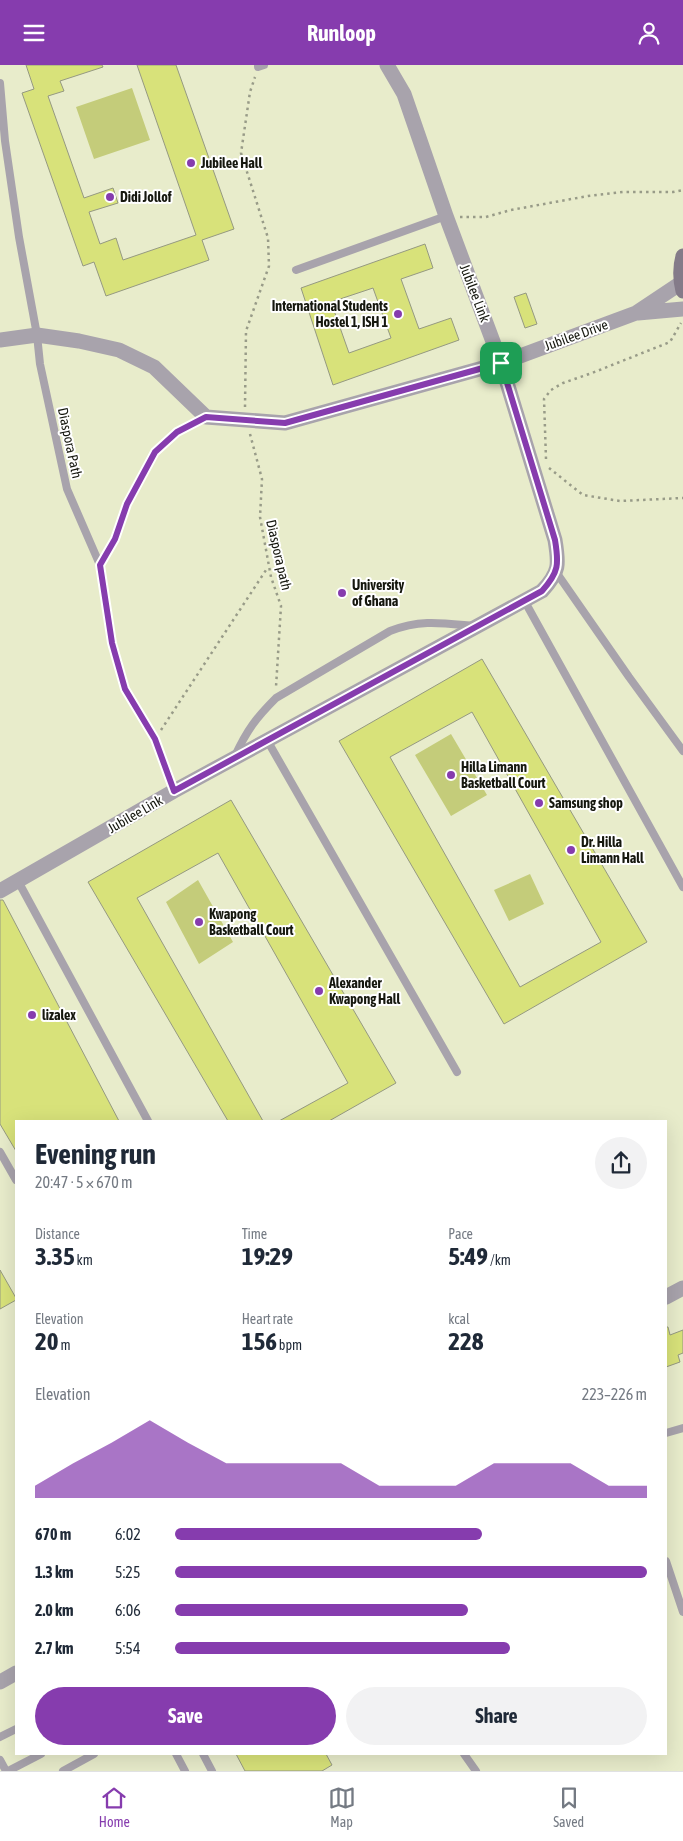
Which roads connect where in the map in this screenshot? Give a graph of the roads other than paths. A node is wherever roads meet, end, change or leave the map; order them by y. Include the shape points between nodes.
1 (387, 65) edge
2 (0, 83) edge
3 (446, 216) junction
4 (683, 256) edge
5 (296, 269) dead end
6 (682, 287) edge
7 (683, 309) edge
8 (636, 313) junction
9 (37, 335) junction
10 (0, 340) edge
11 (501, 363) junction
12 (556, 572) junction
13 (524, 600) junction
14 (476, 627) junction
15 (266, 740) junction
16 (683, 751) edge
17 (234, 760) junction
18 (174, 791) junction
19 (18, 881) junction
20 (683, 887) edge
21 (0, 891) edge
22 (457, 1072) dead end
23 (147, 1120) edge
24 (0, 1152) edge
25 (15, 1178) edge
26 (683, 1287) edge
27 (667, 1296) edge
28 (683, 1428) edge
29 (667, 1433) edge
30 (667, 1564) edge
31 (683, 1612) edge
32 (15, 1674) edge
33 (0, 1682) edge
34 (15, 1730) edge
35 (0, 1737) edge
36 (39, 1755) edge
37 (92, 1755) edge
38 (177, 1755) edge
39 (204, 1755) edge
40 (465, 1755) edge
41 (0, 1760) edge
42 (7, 1771) edge
43 (63, 1771) edge
44 (185, 1771) edge
45 (212, 1771) edge
46 (476, 1771) edge

1 - 3 street, Jubilee Link via 404,94
2 - 9 lane, Diaspora Path via 9,170
3 - 5 lane
3 - 11 street, Jubilee Link
4 - 6 street
6 - 8 street, Jubilee Drive
7 - 8 street, Jubilee Drive
8 - 11 street, Jubilee Drive
9 - 10 street
9 - 11 street, Jubilee Drive via 119,350 154,367 206,417 285,423
9 - 18 lane, Diaspora Path via 40,364 68,489 100,565 112,643 125,689 155,739
11 - 12 street, Jubilee Link via 555,540
12 - 13 street, Jubilee Link via 542,591
12 - 16 lane
13 - 14 street, Jubilee Link
13 - 20 lane
14 - 15 street, Jubilee Link
14 - 17 lane via 437,622 406,625 390,631 276,698 246,733
15 - 17 street, Jubilee Link
15 - 22 lane
17 - 18 street, Jubilee Link
18 - 19 street, Jubilee Link
19 - 21 street, Jubilee Link
19 - 23 lane
24 - 25 lane
26 - 27 street
28 - 29 lane
30 - 31 lane
32 - 33 street
34 - 35 lane
36 - 42 lane
37 - 43 lane
38 - 44 lane
39 - 45 lane
40 - 46 lane
41 - 42 lane

